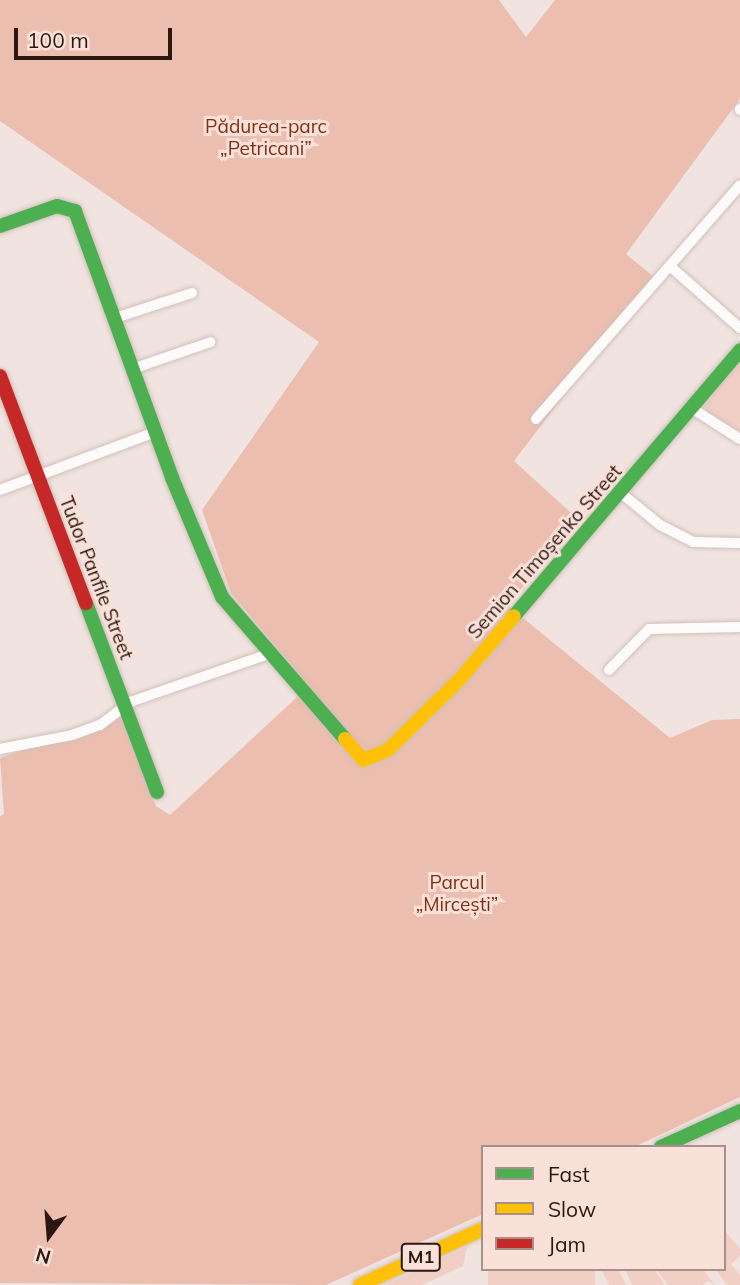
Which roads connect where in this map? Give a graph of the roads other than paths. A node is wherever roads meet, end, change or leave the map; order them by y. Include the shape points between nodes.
1 (740, 185) edge
2 (0, 226) edge
3 (671, 268) junction
4 (192, 293) dead end
5 (115, 318) junction
6 (740, 328) edge
7 (211, 342) dead end
8 (740, 350) edge
9 (132, 369) junction
10 (0, 376) edge
11 (693, 409) junction
12 (536, 419) dead end
13 (155, 432) junction
14 (740, 439) edge
15 (37, 476) junction
16 (0, 490) edge
17 (621, 493) junction
18 (740, 543) edge
19 (740, 627) edge
20 (269, 654) junction
21 (608, 670) dead end
22 (124, 708) junction
23 (0, 748) edge
24 (157, 792) dead end
25 (740, 1111) edge
26 (665, 1145) edge
27 (481, 1230) edge
28 (360, 1285) edge

1 - 3 street
2 - 5 main road via 57,206 72,208
3 - 6 street
3 - 12 street
4 - 5 street
5 - 9 main road
7 - 9 street
8 - 11 main road, Semion Timoșenko Street
9 - 13 main road
10 - 15 main road, Tudor Panfile Street
11 - 14 street
11 - 17 main road, Semion Timoșenko Street
13 - 15 street
13 - 20 main road via 222,597
15 - 16 street
15 - 22 main road, Tudor Panfile Street
17 - 18 street via 660,525 694,542
17 - 20 main road, Semion Timoșenko Street via 459,680 388,750 363,760
19 - 21 street via 649,629
20 - 22 street via 130,702
22 - 23 street via 100,725 72,735
22 - 24 main road, Tudor Panfile Street
25 - 26 main road
27 - 28 main road, M1

